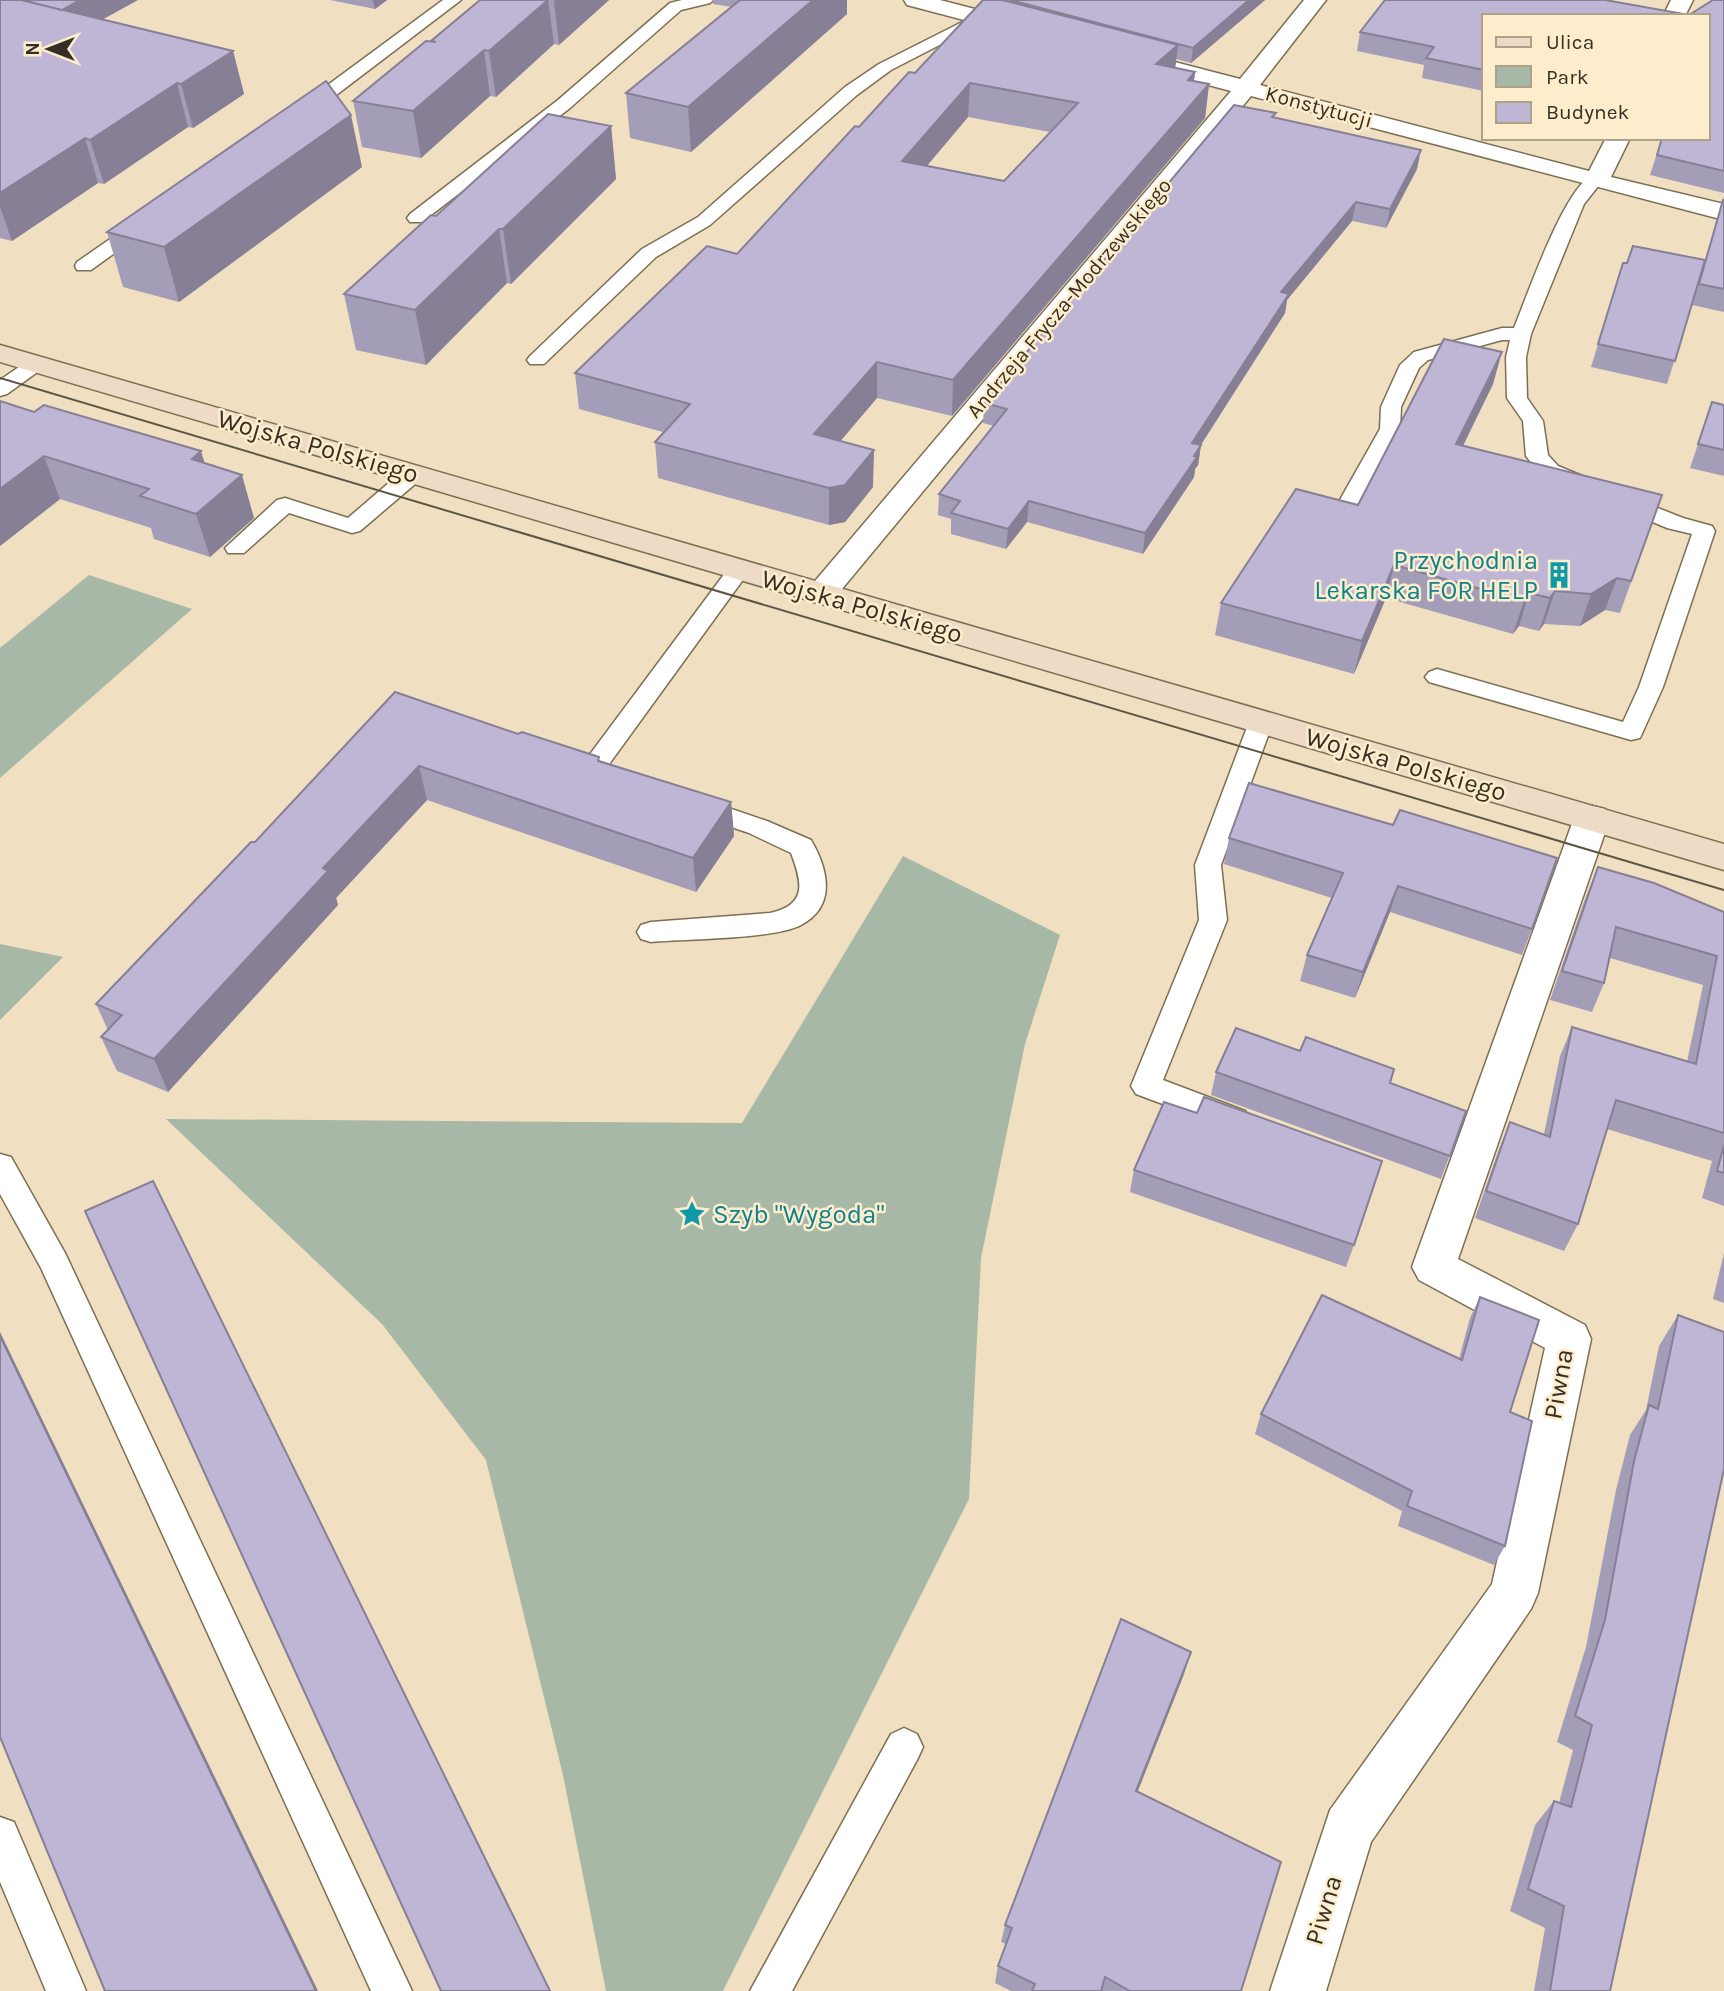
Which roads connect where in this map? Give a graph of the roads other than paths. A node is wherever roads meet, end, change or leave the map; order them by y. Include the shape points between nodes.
1 (453, 0) edge
2 (705, 0) edge
3 (915, 0) edge
4 (1315, 0) edge
5 (944, 3) edge
6 (980, 18) junction
7 (1046, 35) edge
8 (1126, 56) edge
9 (1246, 88) junction
10 (290, 121) edge
11 (1617, 140) edge
12 (1594, 180) junction
13 (1724, 212) edge
14 (153, 218) edge
15 (416, 218) dead end
16 (84, 265) dead end
17 (1521, 334) junction
18 (0, 353) edge
19 (537, 360) dead end
20 (36, 364) junction
21 (0, 390) edge
22 (413, 474) junction
23 (1339, 521) edge
24 (236, 548) dead end
25 (739, 570) junction
26 (821, 594) junction
27 (1437, 677) dead end
28 (1261, 722) junction
29 (643, 788) edge
30 (668, 797) edge
31 (1592, 818) junction
32 (1724, 857) edge
33 (652, 932) dead end
34 (1259, 1128) edge
35 (0, 1166) edge
36 (904, 1746) dead end
37 (0, 1836) edge
38 (66, 1991) edge
39 (392, 1991) edge
40 (770, 1991) edge
41 (1298, 1991) edge

1 - 10 lane
2 - 15 lane via 676,6 564,104
3 - 5 street
4 - 9 street, Andrzeja Frycza-Modrzewskiego
5 - 6 street
6 - 7 street
6 - 19 lane via 885,67 851,91 704,221 649,253
8 - 9 street, Konstytucji
9 - 12 street, Konstytucji
9 - 26 street, Andrzeja Frycza-Modrzewskiego
11 - 12 street
12 - 13 street, Konstytucji
12 - 17 lane via 1575,204
14 - 16 lane
17 - 23 lane via 1502,334 1444,349 1410,365 1391,407 1390,429
17 - 27 lane via 1516,356 1517,398 1533,421 1537,456 1550,471 1704,531 1631,732
18 - 20 main road, Wojska Polskiego
20 - 21 lane
20 - 22 main road, Wojska Polskiego
22 - 24 lane via 352,526 285,505
22 - 25 main road, Wojska Polskiego
25 - 26 main road, Wojska Polskiego
25 - 29 lane via 591,771
26 - 28 main road, Wojska Polskiego
28 - 31 main road, Wojska Polskiego
28 - 34 lane via 1208,865 1213,920 1146,1086
30 - 33 lane via 802,847 814,878 811,900 793,918
31 - 32 main road, Wojska Polskiego
31 - 41 street, Piwna via 1434,1267 1569,1339 1514,1593 1349,1829
35 - 39 lane via 54,1262
36 - 40 lane
37 - 38 lane

